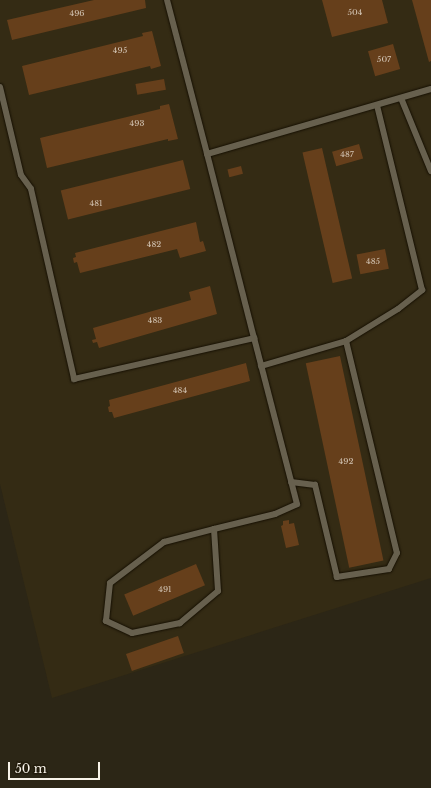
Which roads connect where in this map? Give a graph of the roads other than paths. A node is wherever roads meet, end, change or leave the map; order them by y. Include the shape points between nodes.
1 (167, 0) edge
2 (0, 87) edge
3 (431, 89) edge
4 (401, 98) junction
5 (377, 105) junction
6 (208, 154) junction
7 (431, 172) edge
8 (254, 338) junction
9 (346, 341) junction
10 (261, 366) junction
11 (291, 482) junction
12 (214, 529) junction

1 - 6 lane
2 - 8 lane via 21,175 31,189 74,379
3 - 4 lane
4 - 5 lane
4 - 7 lane
5 - 6 lane
5 - 9 lane via 422,290 398,310
6 - 8 lane
8 - 10 lane
9 - 10 lane
9 - 11 lane via 397,552 389,568 337,577 315,485
10 - 11 lane
11 - 12 lane via 297,504 275,514
12 - 12 lane via 164,542 110,583 106,621 132,633 180,623 218,591

